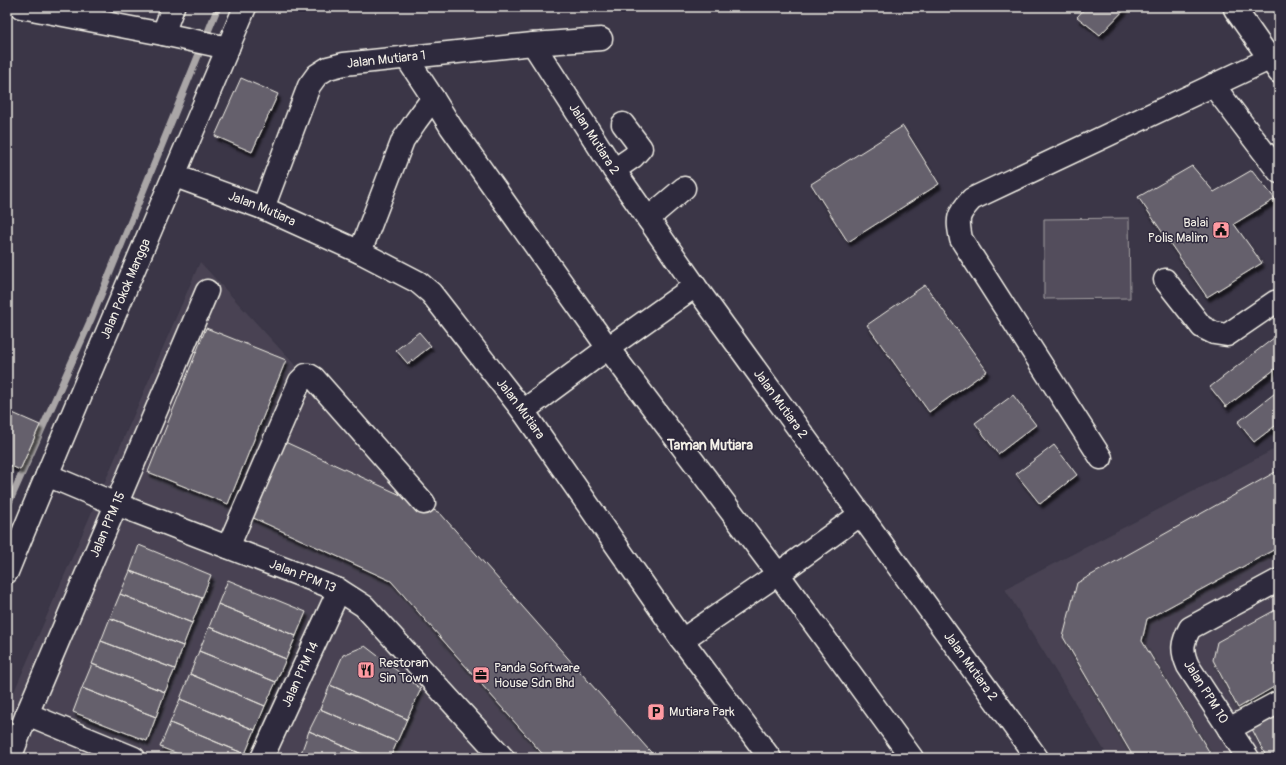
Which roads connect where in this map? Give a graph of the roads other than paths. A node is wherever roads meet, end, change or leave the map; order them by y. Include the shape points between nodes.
1 (21, 7) edge
2 (173, 7) edge
3 (245, 7) edge
4 (1239, 8) edge
5 (164, 34) junction
6 (601, 39) dead end
7 (210, 44) junction
8 (533, 44) junction
9 (406, 57) junction
10 (1274, 65) edge
11 (1213, 85) junction
12 (433, 98) junction
13 (623, 124) dead end
14 (614, 170) junction
15 (1279, 172) edge
16 (174, 176) junction
17 (684, 188) dead end
18 (263, 208) junction
19 (649, 220) junction
20 (360, 252) junction
21 (1165, 280) dead end
22 (695, 286) junction
23 (207, 291) dead end
24 (1279, 301) edge
25 (608, 348) junction
26 (524, 411) junction
27 (1101, 458) dead end
28 (47, 475) junction
29 (424, 503) dead end
30 (116, 504) junction
31 (861, 514) junction
32 (228, 547) junction
33 (7, 572) edge
34 (778, 574) junction
35 (1279, 580) edge
36 (339, 590) junction
37 (682, 640) junction
38 (1279, 702) edge
39 (27, 714) junction
40 (1229, 729) junction
41 (10, 758) edge
42 (134, 758) edge
43 (262, 758) edge
44 (503, 758) edge
45 (770, 758) edge
46 (912, 758) edge
47 (1037, 758) edge
48 (1248, 758) edge

1 - 5 street
2 - 5 street
3 - 7 street, Jalan Pokok Mangga
4 - 10 street
5 - 7 street
6 - 8 street, Jalan Mutiara 1
7 - 16 street, Jalan Pokok Mangga
8 - 9 street, Jalan Mutiara 1
8 - 14 street, Jalan Mutiara 2
9 - 12 street
9 - 18 street, Jalan Mutiara 1 via 344,64 328,68 317,75 309,86
10 - 11 street
11 - 15 street
11 - 27 street via 972,199 961,211 958,222 961,239
12 - 20 street via 404,140
12 - 25 street
13 - 14 street via 641,148
14 - 19 street, Jalan Mutiara 2
16 - 18 street, Jalan Mutiara
16 - 28 street, Jalan Pokok Mangga
17 - 19 street
18 - 20 street, Jalan Mutiara
19 - 22 street, Jalan Mutiara 2
20 - 26 street, Jalan Mutiara via 418,282 431,293
21 - 24 street via 1202,327 1227,336
22 - 25 street
22 - 31 street, Jalan Mutiara 2
23 - 30 street, Jalan PPM 15
25 - 26 street
25 - 34 street
26 - 37 street, Jalan Mutiara
28 - 30 street, Jalan PPM 13
28 - 33 street, Jalan Pokok Mangga
29 - 32 street via 314,378 306,375 300,381
30 - 32 street, Jalan PPM 13
30 - 39 street, Jalan PPM 15
31 - 34 street
31 - 47 street, Jalan Mutiara 2
32 - 36 street, Jalan PPM 13
34 - 37 street
34 - 46 street
35 - 40 street, Jalan PPM 10 via 1190,628 1183,641 1183,655 1188,666
36 - 43 street, Jalan PPM 14
36 - 44 street, Jalan PPM 13 via 364,606
37 - 45 street, Jalan Mutiara
38 - 40 street
39 - 41 street, Jalan PPM 15
39 - 42 street
40 - 48 street, Jalan PPM 10

